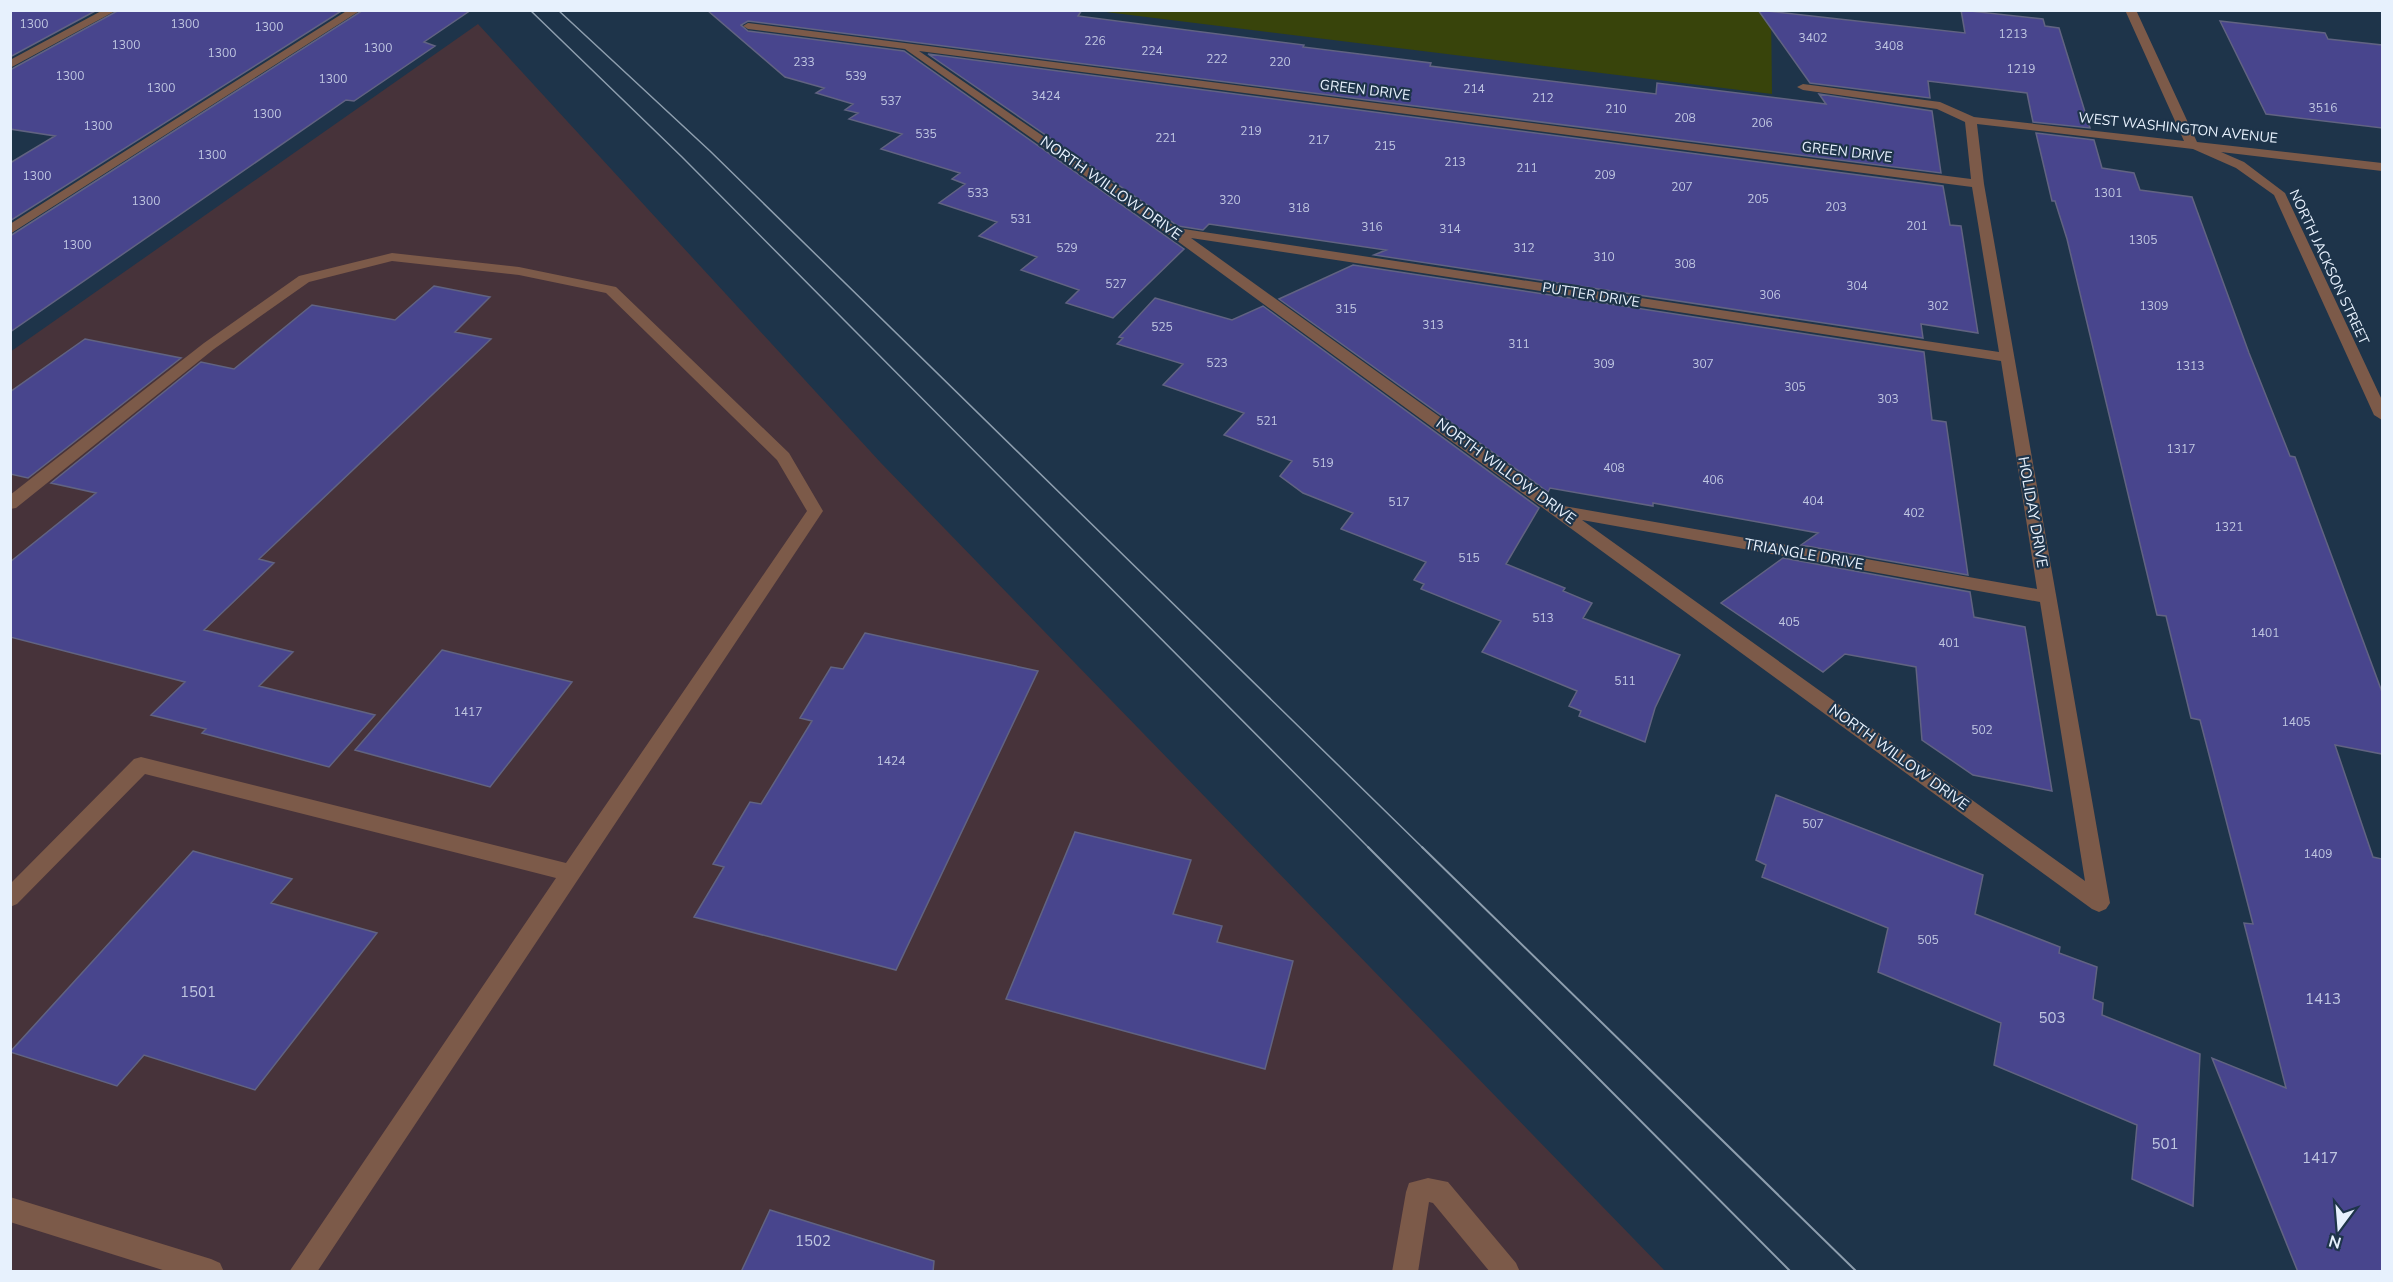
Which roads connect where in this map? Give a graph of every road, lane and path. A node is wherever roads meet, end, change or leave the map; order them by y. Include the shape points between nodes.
1 (112, 10) edge
2 (356, 10) edge
3 (2130, 10) edge
4 (748, 26) dead end
5 (912, 47) junction
6 (10, 65) edge
7 (1803, 87) dead end
8 (1971, 120) junction
9 (2192, 144) junction
10 (2382, 166) edge
11 (1978, 184) junction
12 (10, 230) edge
13 (1174, 232) junction
14 (2007, 358) junction
15 (2382, 415) edge
16 (10, 504) edge
17 (1561, 511) junction
18 (2048, 597) junction
19 (571, 873) junction
20 (10, 898) edge
21 (2099, 903) joint
22 (10, 1209) edge
23 (211, 1272) edge
24 (302, 1272) edge
25 (1405, 1272) edge
26 (1507, 1272) edge

1 - 6 street
2 - 12 street
3 - 9 street
4 - 5 street, GREEN DRIVE
5 - 11 street, GREEN DRIVE
5 - 13 street, NORTH WILLOW DRIVE via 910,50
7 - 8 street, WEST WASHINGTON AVENUE via 1940,106
8 - 9 street, WEST WASHINGTON AVENUE
8 - 11 street, HOLIDAY DRIVE
9 - 10 street, WEST WASHINGTON AVENUE
9 - 15 street, NORTH JACKSON STREET via 2240,165 2279,193
11 - 14 street, HOLIDAY DRIVE
13 - 14 street, PUTTER DRIVE
13 - 17 street, NORTH WILLOW DRIVE
14 - 18 street, HOLIDAY DRIVE
16 - 19 street via 209,346 303,279 392,257 519,271 611,290 783,457 816,511
17 - 18 street, TRIANGLE DRIVE
17 - 21 street, NORTH WILLOW DRIVE
18 - 21 street, HOLIDAY DRIVE
19 - 20 street via 141,765
19 - 24 street
22 - 23 street
25 - 26 street via 1418,1192 1428,1190 1439,1191

